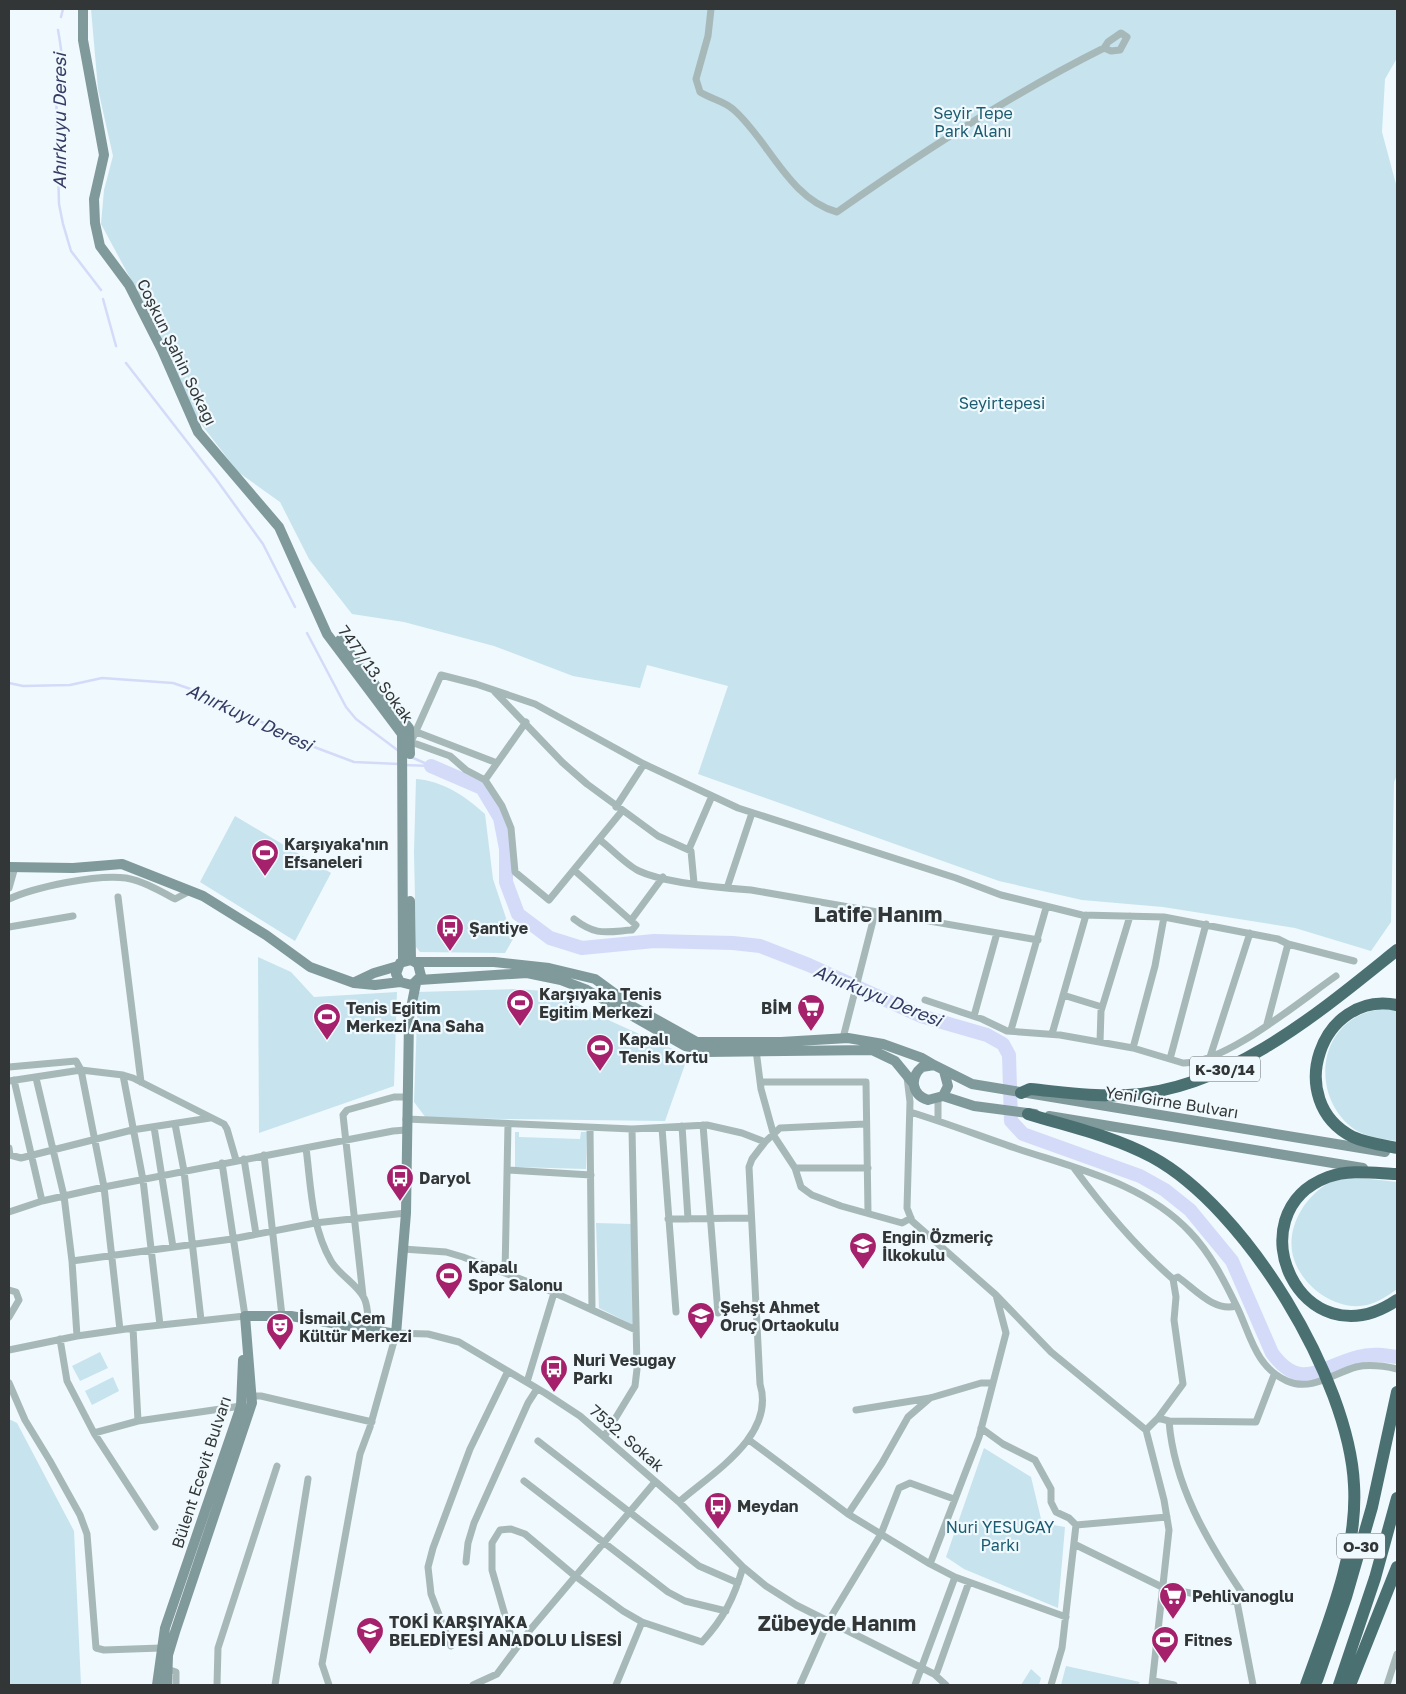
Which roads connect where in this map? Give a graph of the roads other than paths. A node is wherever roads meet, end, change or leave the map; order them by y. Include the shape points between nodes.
1 (83, 9) edge
2 (710, 9) edge
3 (1104, 48) dead end
4 (322, 623) joint
5 (493, 690) junction
6 (526, 722) junction
7 (414, 731) junction
8 (408, 746) junction
9 (497, 763) junction
10 (644, 764) junction
11 (485, 780) junction
12 (712, 796) junction
13 (619, 809) junction
14 (752, 813) junction
15 (600, 840) junction
16 (689, 849) junction
17 (12, 867) edge
18 (575, 870) junction
19 (663, 877) junction
20 (694, 883) junction
21 (9, 888) edge
22 (727, 888) junction
23 (190, 891) junction
24 (118, 897) dead end
25 (9, 898) edge
26 (1046, 908) junction
27 (875, 913) junction
28 (1086, 915) junction
29 (73, 916) dead end
30 (1130, 916) junction
31 (1164, 917) junction
32 (574, 919) dead end
33 (632, 920) junction
34 (1206, 924) junction
35 (9, 927) edge
36 (997, 933) junction
37 (1250, 933) junction
38 (1038, 940) junction
39 (1288, 944) junction
40 (1397, 950) edge
41 (1354, 961) dead end
42 (407, 962) junction
43 (1336, 976) dead end
44 (418, 981) junction
45 (354, 983) junction
46 (402, 983) junction
47 (1063, 994) junction
48 (926, 1000) dead end
49 (1397, 1005) edge
50 (1102, 1007) junction
51 (974, 1016) junction
52 (409, 1018) junction
53 (1268, 1024) junction
54 (1011, 1030) junction
55 (1052, 1034) junction
56 (843, 1038) junction
57 (1100, 1042) junction
58 (1133, 1048) junction
59 (756, 1050) junction
60 (1210, 1057) junction
61 (1170, 1059) junction
62 (934, 1065) junction
63 (9, 1067) edge
64 (81, 1070) junction
65 (944, 1071) junction
66 (122, 1076) junction
67 (36, 1078) junction
68 (12, 1080) edge
69 (141, 1082) junction
70 (760, 1082) junction
71 (911, 1084) junction
72 (1021, 1093) junction
73 (406, 1097) junction
74 (941, 1097) junction
75 (910, 1112) junction
76 (1023, 1113) junction
77 (210, 1118) junction
78 (406, 1119) junction
79 (938, 1120) junction
80 (174, 1124) junction
81 (508, 1124) junction
82 (865, 1124) junction
83 (682, 1126) junction
84 (703, 1126) junction
85 (154, 1127) junction
86 (590, 1128) junction
87 (662, 1128) junction
88 (632, 1129) junction
89 (132, 1130) junction
90 (406, 1130) junction
91 (774, 1136) junction
92 (94, 1140) junction
93 (345, 1140) junction
94 (766, 1142) junction
95 (9, 1148) edge
96 (306, 1148) junction
97 (1397, 1148) edge
98 (52, 1150) junction
99 (1397, 1154) edge
100 (32, 1155) junction
101 (264, 1155) junction
102 (244, 1159) junction
103 (236, 1160) junction
104 (222, 1163) junction
105 (795, 1168) junction
106 (868, 1168) junction
107 (1074, 1168) junction
108 (508, 1170) junction
109 (184, 1171) junction
110 (1396, 1174) joint
111 (591, 1175) junction
112 (163, 1176) junction
113 (143, 1180) junction
114 (104, 1187) junction
115 (64, 1196) junction
116 (42, 1201) junction
117 (9, 1212) edge
118 (406, 1213) junction
119 (868, 1213) junction
120 (709, 1218) junction
121 (750, 1218) junction
122 (911, 1218) junction
123 (668, 1219) junction
124 (688, 1219) junction
125 (355, 1220) junction
126 (315, 1223) junction
127 (274, 1231) junction
128 (256, 1234) junction
129 (232, 1239) junction
130 (193, 1244) junction
131 (172, 1247) junction
132 (403, 1249) junction
133 (152, 1250) junction
134 (112, 1256) junction
135 (72, 1261) junction
136 (505, 1273) junction
137 (1173, 1279) junction
138 (9, 1290) edge
139 (554, 1293) junction
140 (996, 1295) junction
141 (363, 1296) junction
142 (1397, 1300) edge
143 (1236, 1306) junction
144 (592, 1310) junction
145 (676, 1312) dead end
146 (718, 1313) dead end
147 (245, 1316) junction
148 (282, 1316) junction
149 (9, 1317) edge
150 (201, 1320) junction
151 (160, 1325) junction
152 (134, 1328) junction
153 (120, 1330) junction
154 (636, 1330) junction
155 (396, 1334) junction
156 (77, 1336) junction
157 (60, 1339) junction
158 (9, 1350) edge
159 (1397, 1369) edge
160 (508, 1371) junction
161 (1274, 1375) junction
162 (527, 1382) junction
163 (9, 1383) edge
164 (993, 1383) junction
165 (537, 1388) junction
166 (251, 1396) junction
167 (1396, 1397) edge
168 (930, 1398) junction
169 (241, 1406) junction
170 (856, 1410) dead end
171 (1158, 1418) junction
172 (138, 1421) junction
173 (1169, 1421) junction
174 (372, 1422) junction
175 (981, 1428) junction
176 (1146, 1430) junction
177 (94, 1433) junction
178 (604, 1437) junction
179 (749, 1440) junction
180 (538, 1441) dead end
181 (277, 1466) dead end
182 (308, 1479) dead end
183 (524, 1481) dead end
184 (655, 1482) junction
185 (1397, 1498) edge
186 (954, 1499) junction
187 (679, 1502) junction
188 (630, 1512) junction
189 (848, 1514) junction
190 (1167, 1517) junction
191 (1076, 1525) junction
192 (155, 1527) dead end
193 (881, 1534) junction
194 (603, 1543) junction
195 (1074, 1544) junction
196 (466, 1562) dead end
197 (930, 1564) junction
198 (743, 1567) junction
199 (1397, 1567) edge
200 (576, 1576) junction
201 (955, 1577) junction
202 (969, 1582) junction
203 (738, 1584) junction
204 (1164, 1588) junction
205 (1237, 1602) junction
206 (726, 1610) junction
207 (1066, 1616) junction
208 (829, 1620) junction
209 (642, 1622) junction
210 (451, 1646) dead end
211 (161, 1648) junction
212 (515, 1650) junction
213 (1397, 1654) edge
214 (920, 1668) junction
215 (167, 1669) junction
216 (934, 1674) junction
217 (1153, 1683) edge
218 (157, 1685) edge
219 (167, 1685) edge
220 (176, 1685) edge
221 (217, 1685) edge
222 (275, 1685) edge
223 (329, 1685) edge
224 (473, 1685) edge
225 (616, 1685) edge
226 (800, 1685) edge
227 (915, 1685) edge
228 (946, 1685) edge
229 (1051, 1685) edge
230 (1174, 1685) edge
231 (1253, 1685) edge
232 (1306, 1685) edge
233 (1315, 1685) edge
234 (1339, 1685) edge
235 (1350, 1685) edge
236 (1387, 1685) edge

1 - 4 street, Coşkun Şahin Sokağı via 83,40 104,155 94,199 94,223 100,246 129,285 198,432 279,527
2 - 3 street via 708,36 696,79 700,92 734,109 789,179 824,209 837,212 984,114 1040,80
4 - 8 street, 7477/13. Sokak via 327,634 393,719
5 - 6 street
5 - 7 street via 441,675
5 - 10 street via 535,704
6 - 9 street
6 - 13 street via 562,762
7 - 8 street
7 - 9 street
8 - 11 street via 450,756
8 - 42 street, 7477/13. Sokak
9 - 11 street
10 - 12 street
10 - 13 street
11 - 18 street via 502,806 511,828 515,872 548,900
12 - 14 street
12 - 16 street
13 - 15 street
13 - 16 street via 658,836
14 - 22 street
14 - 26 street
15 - 18 street
15 - 19 street via 639,871
16 - 20 street via 693,855
17 - 21 street
17 - 23 street via 73,868 122,864
18 - 33 street
19 - 20 street
19 - 33 street
20 - 22 street
22 - 27 street
23 - 25 street via 175,899 135,880 111,877 33,889
23 - 45 street via 266,934 310,967
24 - 69 street
26 - 28 street
26 - 38 street
27 - 36 street
27 - 56 street
28 - 30 street
28 - 47 street
29 - 35 street
30 - 31 street
30 - 50 street
31 - 34 street
31 - 58 street via 1155,966
32 - 33 street via 588,930 598,932 634,930 636,924
34 - 37 street
34 - 61 street
36 - 38 street
36 - 51 street
37 - 39 street
37 - 60 street
38 - 54 street
39 - 41 street
39 - 53 street
40 - 72 highway, K-30/14 via 1296,1026 1249,1056 1198,1080 1130,1095 1102,1096 1030,1088
42 - 44 street via 421,971
42 - 45 street
42 - 46 street via 396,974
42 - 56 street via 503,963 549,968 595,979 632,1006 697,1042
43 - 53 street
44 - 46 street
44 - 52 street
44 - 59 street via 527,973 561,980 587,990 685,1046 706,1052
45 - 46 street
46 - 52 street
47 - 50 street
47 - 55 street
48 - 51 street
49 - 97 highway via 1380,1003 1365,1006 1339,1022 1323,1042 1315,1078 1325,1112 1337,1125 1352,1137
50 - 57 street
51 - 54 street
52 - 73 street
53 - 60 street via 1252,1036
54 - 55 street
55 - 57 street
56 - 62 street via 883,1044
57 - 58 street
58 - 61 street
59 - 70 street
59 - 71 street via 872,1050 895,1061
60 - 61 street via 1191,1063
62 - 65 street
62 - 71 street via 917,1071
63 - 64 street via 76,1061
64 - 66 street
64 - 67 street
64 - 92 street
65 - 72 street, Yeni Girne Bulvarı / K-30/14 via 977,1085
65 - 74 street via 949,1081
66 - 69 street
66 - 89 street
67 - 68 street
67 - 98 street
68 - 100 street
69 - 77 street
70 - 82 street via 866,1082
70 - 91 street
71 - 74 street via 923,1098
71 - 75 street
72 - 99 street, Yeni Girne Bulvarı
73 - 78 street
73 - 93 street via 394,1097 347,1110 343,1115
74 - 76 street, Yeni Girne Bulvarı via 974,1106
74 - 79 street
75 - 79 street
75 - 122 street via 907,1208
76 - 110 street, Yeni Girne Bulvarı
76 - 232 highway via 1123,1144 1152,1157 1193,1186 1219,1210 1244,1241 1296,1315 1313,1346 1338,1402 1353,1474 1354,1513 1340,1581
77 - 80 street
77 - 103 street via 227,1129
78 - 81 street
78 - 90 street
79 - 107 street
80 - 85 street
80 - 109 street
81 - 86 street
81 - 108 street
82 - 91 street via 780,1128
82 - 106 street via 869,1140
83 - 84 street
83 - 87 street
83 - 124 street
84 - 94 street via 742,1133
84 - 120 street
85 - 89 street
85 - 112 street
86 - 88 street
86 - 111 street
87 - 88 street
87 - 123 street
88 - 154 street
89 - 92 street
89 - 113 street
90 - 93 street
90 - 118 street
91 - 94 street
91 - 105 street
92 - 98 street
92 - 114 street
93 - 96 street
93 - 125 street
94 - 121 street via 749,1167
95 - 100 street via 10,1155 14,1157
96 - 101 street
96 - 126 street
98 - 100 street
98 - 115 street
100 - 116 street
101 - 102 street
101 - 127 street
102 - 103 street
102 - 128 street
103 - 104 street
104 - 109 street
104 - 129 street
105 - 106 street
105 - 119 street via 801,1187 812,1195
106 - 119 street
107 - 137 street via 1098,1202 1142,1252
107 - 143 street via 1103,1177 1152,1200 1175,1219 1190,1232 1217,1266
108 - 111 street
108 - 136 street
109 - 112 street
109 - 130 street
110 - 142 highway via 1355,1173 1330,1176 1315,1183 1298,1199 1287,1217 1283,1257 1290,1279 1301,1294 1316,1307 1330,1313 1362,1315 1378,1312
111 - 144 street
112 - 113 street
112 - 131 street
113 - 114 street
113 - 133 street
114 - 115 street
114 - 134 street
115 - 116 street
115 - 135 street
116 - 117 street
118 - 125 street
118 - 132 street
119 - 122 street via 902,1223
120 - 121 street
120 - 124 street
120 - 146 street
121 - 179 street via 764,1405 757,1428
122 - 140 street
123 - 124 street
123 - 145 street
125 - 126 street
125 - 141 street
126 - 127 street
126 - 141 street via 331,1262
127 - 128 street
127 - 148 street
128 - 129 street
129 - 130 street
129 - 147 street
130 - 131 street
130 - 150 street
131 - 133 street
132 - 136 street via 446,1252
132 - 155 street
133 - 134 street
133 - 151 street
134 - 135 street
134 - 153 street
135 - 156 street
136 - 139 street
137 - 143 street via 1178,1277 1218,1307
137 - 171 street via 1176,1297 1174,1320 1183,1384
138 - 149 street via 16,1292 19,1300
139 - 144 street
139 - 162 street
140 - 164 street via 1006,1333
140 - 176 street via 1051,1352
141 - 155 street via 371,1326
143 - 161 street via 1257,1356
144 - 154 street
147 - 148 street, 7532. Sokak
147 - 150 street
147 - 166 street, Bülent Ecevit Bulvarı
147 - 169 street, Bülent Ecevit Bulvarı
148 - 155 street, 7532. Sokak
150 - 151 street
151 - 152 street
152 - 153 street
152 - 172 street
153 - 156 street
154 - 178 street via 635,1386
155 - 160 street, 7532. Sokak via 428,1334 459,1342
155 - 174 street
156 - 157 street
157 - 158 street
157 - 177 street via 67,1381
159 - 161 street via 1372,1365 1307,1384 1290,1383
160 - 162 street, 7532. Sokak
160 - 210 street via 470,1449 428,1567 431,1594
161 - 173 street via 1256,1422
162 - 165 street, 7532. Sokak
163 - 211 street via 26,1420 80,1515 87,1534 96,1648
164 - 168 street via 981,1383
164 - 175 street
165 - 178 street, 7532. Sokak via 580,1416
165 - 196 street via 474,1523
166 - 169 street
166 - 174 street
166 - 215 street, Bülent Ecevit Bulvarı via 252,1403 175,1632
167 - 233 highway, O-30 via 1372,1507 1346,1597
168 - 170 street
168 - 189 street via 908,1417
169 - 172 street
169 - 211 street, Bülent Ecevit Bulvarı
171 - 173 street
171 - 176 street
172 - 177 street
173 - 205 street via 1174,1456 1187,1495 1216,1553 1242,1593
174 - 223 street via 360,1454 322,1664
175 - 186 street
175 - 191 street via 1003,1444 1035,1460 1050,1489 1050,1502 1056,1512
176 - 190 street
177 - 192 street
178 - 184 street, 7532. Sokak
179 - 187 street
179 - 189 street
180 - 188 street
181 - 221 street via 218,1648
182 - 222 street
183 - 194 street
184 - 187 street, 7532. Sokak
184 - 188 street
185 - 234 highway, O-30 via 1375,1578
186 - 193 street via 910,1483 904,1484 897,1491
186 - 197 street
187 - 198 street, 7532. Sokak
188 - 194 street
188 - 203 street via 699,1566
189 - 193 street
190 - 191 street
190 - 204 street via 1169,1530
191 - 195 street
193 - 197 street
193 - 208 street
194 - 200 street
194 - 206 street via 668,1592 685,1600
195 - 204 street
195 - 207 street
197 - 201 street
198 - 203 street
198 - 208 street, 7532. Sokak via 796,1605
199 - 235 highway
200 - 209 street
200 - 212 street
200 - 212 street via 525,1534 511,1529 500,1530 492,1542 492,1570
201 - 202 street
201 - 214 street
202 - 207 street
202 - 216 street
203 - 206 street
204 - 205 street
204 - 217 street
205 - 231 street
206 - 209 street via 720,1623 702,1642
207 - 229 street via 1062,1648
208 - 214 street, 7532. Sokak
208 - 226 street
209 - 225 street
211 - 218 street, Bülent Ecevit Bulvarı
212 - 224 street via 497,1674
213 - 236 street
214 - 216 street, 7532. Sokak
214 - 227 street
215 - 219 street, Bülent Ecevit Bulvarı
215 - 220 street via 176,1672
216 - 228 street, 7532. Sokak
217 - 230 street

